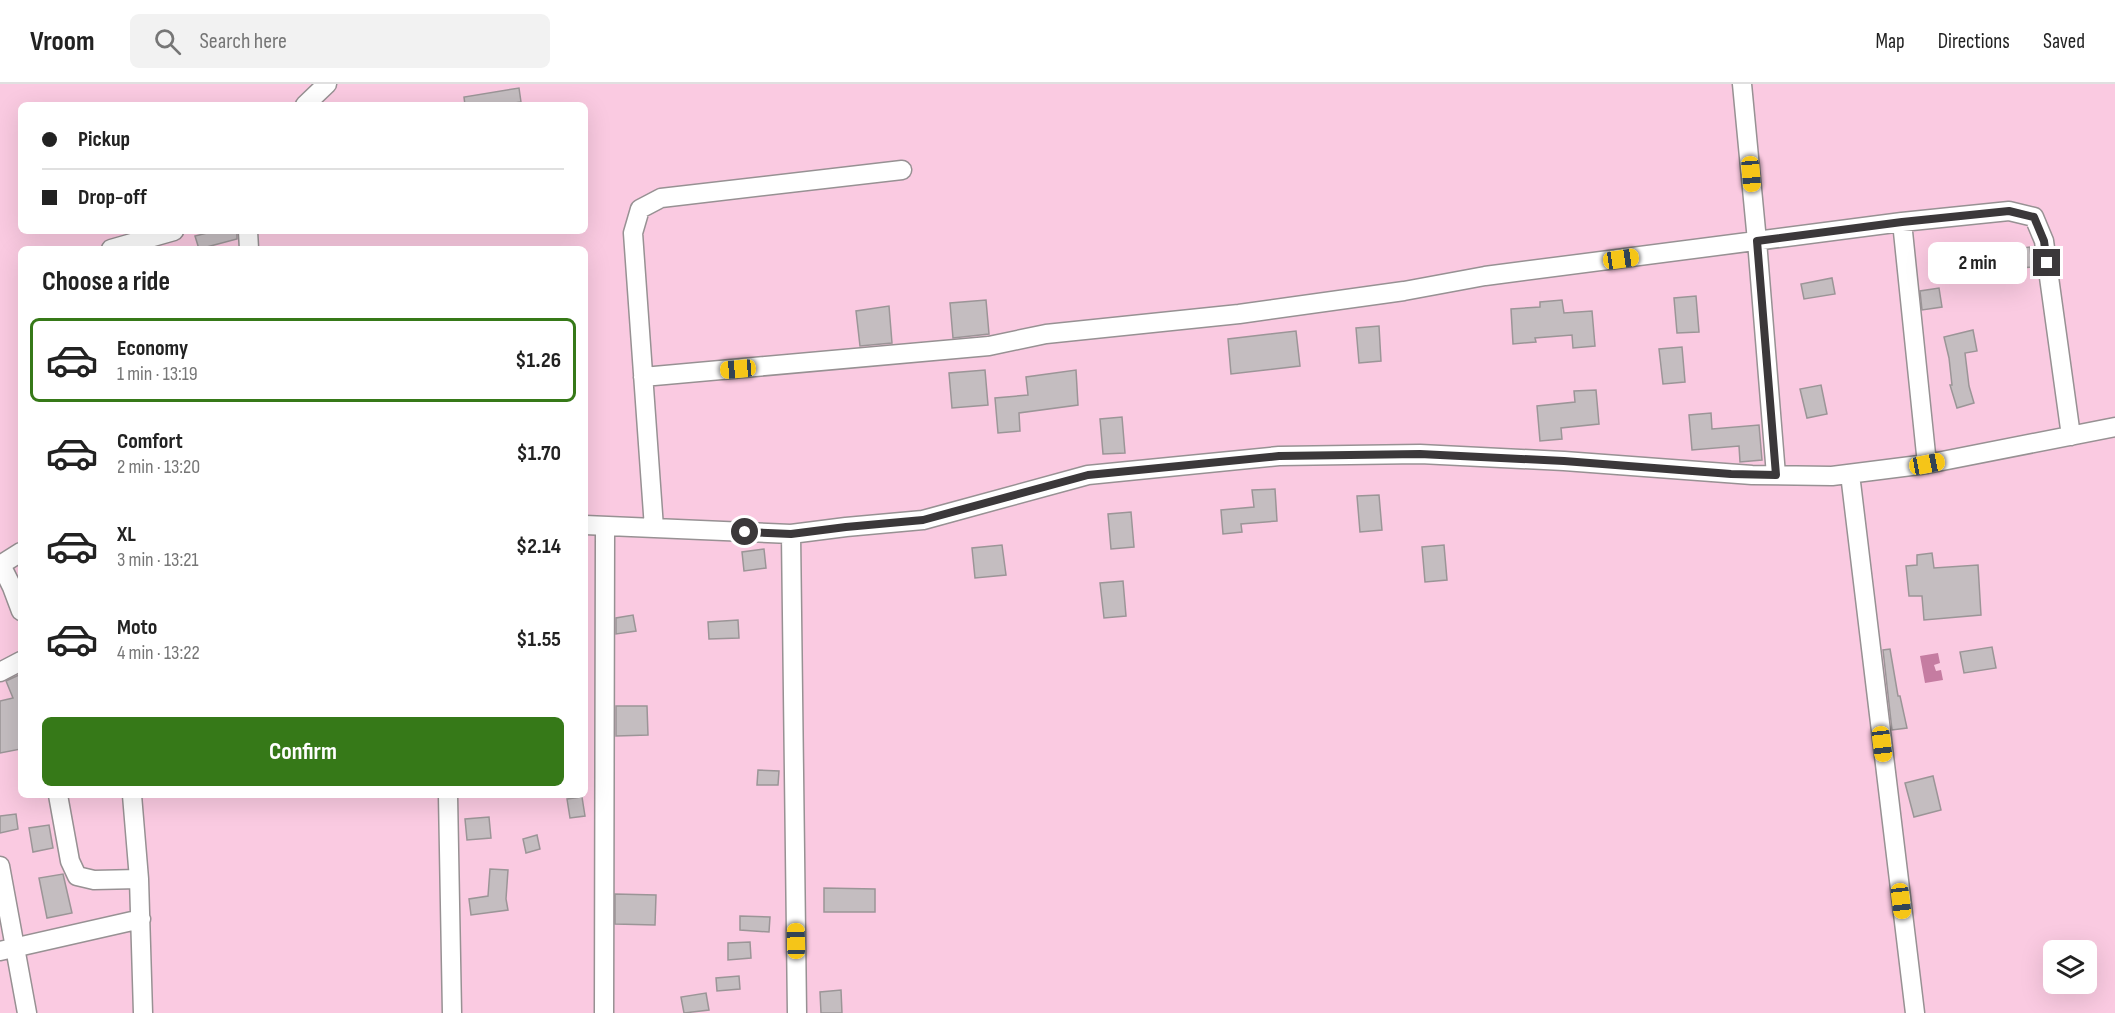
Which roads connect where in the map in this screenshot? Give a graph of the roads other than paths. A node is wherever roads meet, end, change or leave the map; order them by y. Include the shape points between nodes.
1 (327, 84) edge
2 (1742, 84) edge
3 (309, 102) edge
4 (902, 170) dead end
5 (1902, 222) junction
6 (164, 234) edge
7 (1757, 241) junction
8 (122, 246) edge
9 (643, 377) junction
10 (2115, 427) edge
11 (2071, 436) junction
12 (1927, 464) junction
13 (1850, 474) junction
14 (1776, 475) junction
15 (588, 525) edge
16 (605, 527) junction
17 (654, 528) junction
18 (791, 534) junction
19 (18, 554) edge
20 (0, 565) edge
21 (18, 603) edge
22 (18, 663) edge
23 (0, 672) edge
24 (59, 798) edge
25 (132, 798) edge
26 (448, 798) edge
27 (0, 866) edge
28 (139, 879) junction
29 (141, 919) junction
30 (8, 950) edge
31 (27, 1013) edge
32 (143, 1013) edge
33 (452, 1013) edge
34 (604, 1013) edge
35 (797, 1013) edge
36 (1915, 1013) edge

1 - 3 street
2 - 7 street
4 - 9 street via 661,198 640,209 633,233
5 - 7 street
5 - 11 street via 2009,211 2034,217 2044,241
5 - 12 street
6 - 8 street
7 - 9 street via 1485,276 1239,314 1046,334 988,346
7 - 14 street
9 - 17 street
10 - 11 street
11 - 12 street
12 - 13 street
13 - 14 street
13 - 36 street
14 - 18 street via 1420,454 1279,456 1088,475 923,520
15 - 16 street
16 - 17 street
16 - 34 street
17 - 18 street
18 - 35 street
19 - 20 street
20 - 21 street
22 - 23 street
24 - 28 street via 70,861 77,876 94,880
25 - 28 street
26 - 33 street
27 - 30 street
28 - 29 street
29 - 30 street
29 - 32 street
30 - 31 street

